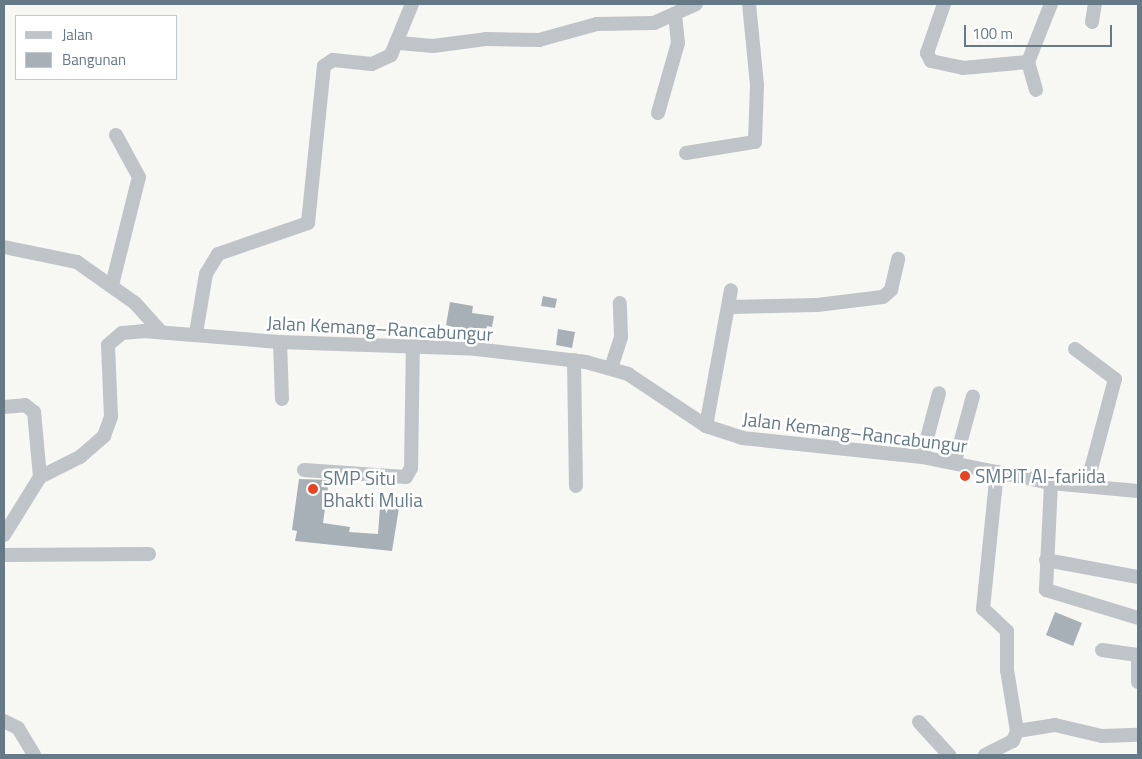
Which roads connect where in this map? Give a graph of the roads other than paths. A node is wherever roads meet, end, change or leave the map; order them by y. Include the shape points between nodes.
1 (412, 4) edge
2 (696, 4) edge
3 (749, 4) edge
4 (944, 4) edge
5 (1051, 4) edge
6 (1095, 4) edge
7 (675, 15) junction
8 (1092, 22) dead end
9 (399, 43) junction
10 (1028, 62) junction
11 (1036, 90) dead end
12 (658, 113) dead end
13 (116, 135) dead end
14 (686, 153) dead end
15 (4, 246) edge
16 (898, 259) dead end
17 (112, 285) junction
18 (732, 290) dead end
19 (620, 303) dead end
20 (730, 307) junction
21 (161, 332) junction
22 (196, 333) junction
23 (280, 342) junction
24 (413, 345) junction
25 (1075, 349) dead end
26 (574, 360) junction
27 (612, 368) junction
28 (939, 393) dead end
29 (973, 396) dead end
30 (282, 399) dead end
31 (4, 407) edge
32 (706, 426) junction
33 (922, 457) junction
34 (955, 462) junction
35 (304, 470) dead end
36 (998, 472) junction
37 (40, 477) junction
38 (1051, 483) junction
39 (1087, 484) junction
40 (576, 486) dead end
41 (1138, 491) edge
42 (4, 535) edge
43 (149, 554) dead end
44 (4, 555) edge
45 (1046, 560) junction
46 (1138, 577) edge
47 (1138, 618) edge
48 (1102, 650) dead end
49 (1138, 656) edge
50 (1138, 661) edge
51 (1138, 682) edge
52 (4, 721) edge
53 (919, 722) dead end
54 (1017, 730) junction
55 (1138, 735) edge
56 (34, 755) edge
57 (949, 755) edge
58 (985, 755) edge

1 - 9 street
2 - 7 street
3 - 14 street via 757,85 755,142
4 - 10 street via 928,46 931,60 962,68
5 - 10 street
6 - 8 street
7 - 9 street via 654,23 597,24 539,40 486,39 433,46
7 - 12 street via 678,43
9 - 22 street via 381,62 333,60 324,66 308,223 218,254 206,274
10 - 11 street
13 - 17 street via 140,177
15 - 17 street via 62,256
16 - 20 street via 891,290 883,297 817,305
17 - 21 street
18 - 20 street
19 - 27 street via 621,337
20 - 32 street
21 - 22 street, Jalan Kemang–Rancabungur
21 - 37 street, Jalan Kemang–Rancabungur via 122,333 113,338 107,353 110,417 104,436 85,453
22 - 23 street, Jalan Kemang–Rancabungur
23 - 24 street, Jalan Kemang–Rancabungur
23 - 30 street
24 - 26 street, Jalan Kemang–Rancabungur
24 - 35 street via 411,468 406,477
25 - 39 street via 1115,379
26 - 27 street, Jalan Kemang–Rancabungur
26 - 40 street
27 - 32 street, Jalan Kemang–Rancabungur via 646,383
28 - 33 street
29 - 34 street
31 - 37 street via 25,406 34,412
32 - 33 street, Jalan Kemang–Rancabungur via 742,438
33 - 34 street, Jalan Kemang–Rancabungur
34 - 36 street, Jalan Kemang–Rancabungur
36 - 38 street, Jalan Kemang–Rancabungur
36 - 54 street via 983,609 1007,631 1007,670
37 - 42 street
38 - 39 street, Jalan Kemang–Rancabungur
38 - 45 street
39 - 41 street, Jalan Kemang–Rancabungur
43 - 44 street
45 - 46 street
45 - 47 street via 1044,584 1052,595
48 - 49 street
50 - 51 street
52 - 56 street via 18,728
53 - 57 street
54 - 55 street via 1055,725 1102,736
54 - 58 street via 1013,740

